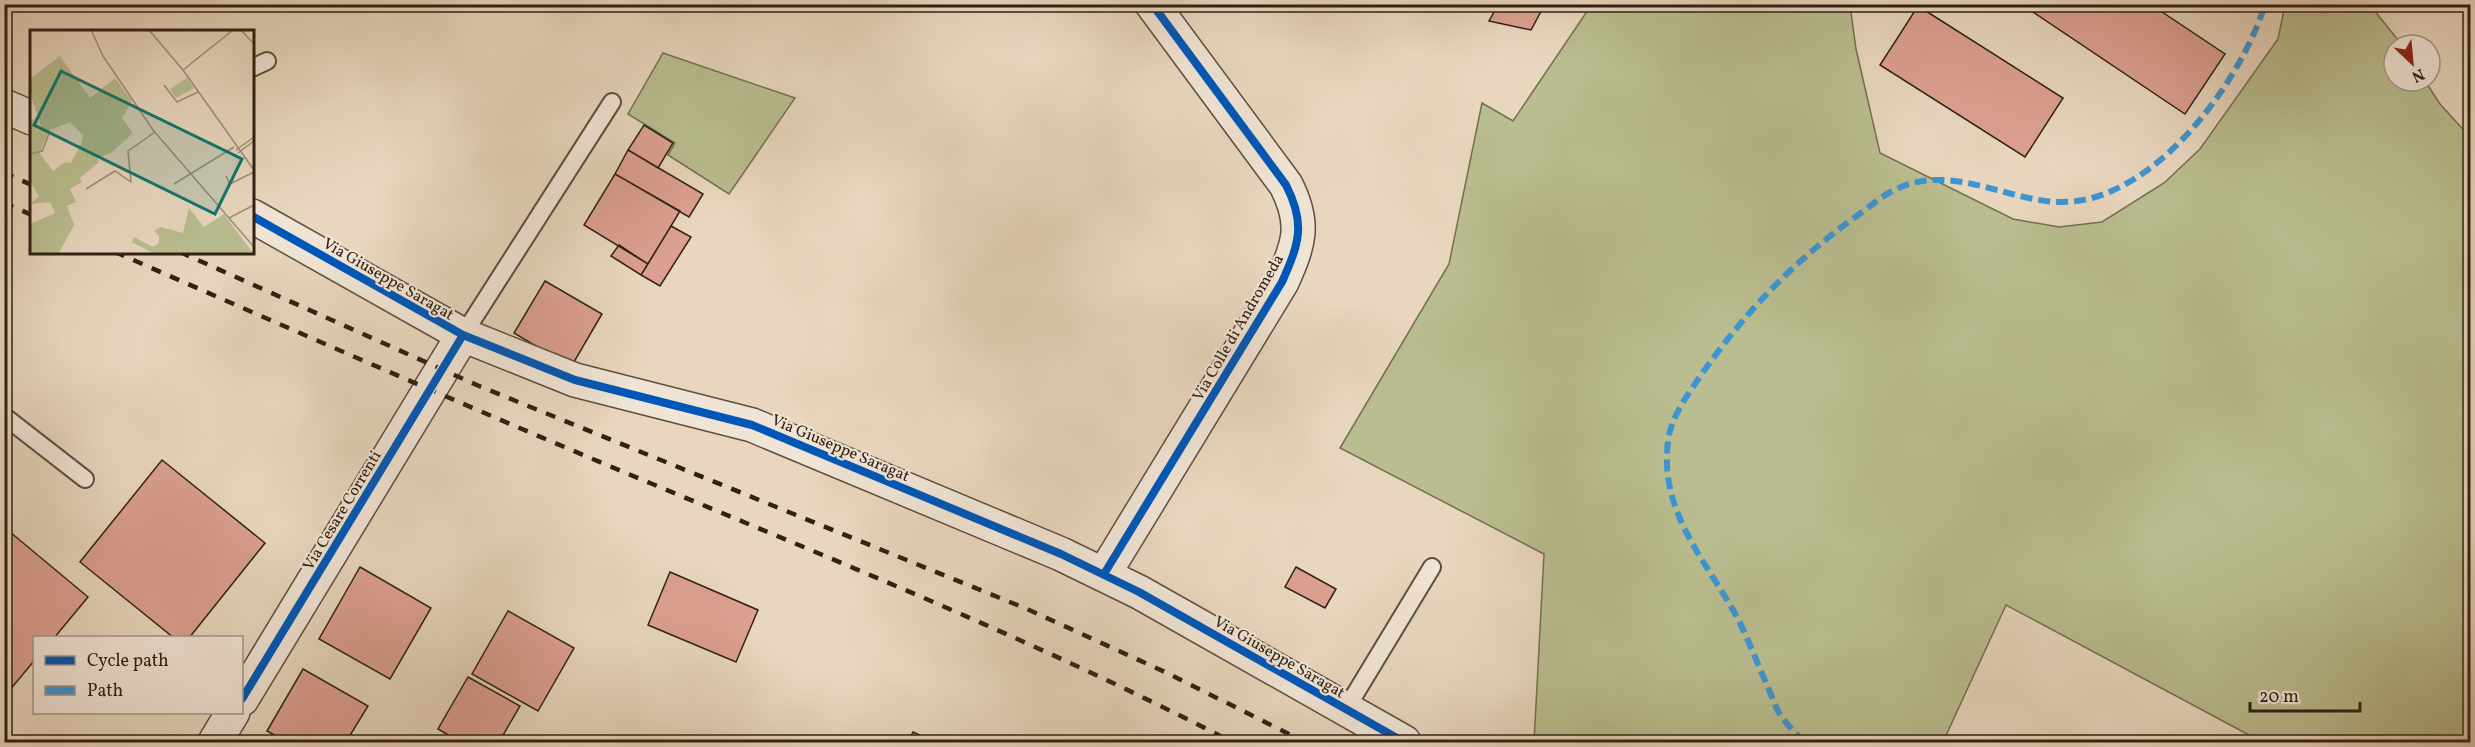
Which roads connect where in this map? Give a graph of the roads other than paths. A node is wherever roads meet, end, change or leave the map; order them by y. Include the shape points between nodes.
1 (1152, 4) edge
2 (612, 102) dead end
3 (4, 106) edge
4 (30, 117) edge
5 (254, 217) edge
6 (463, 335) junction
7 (4, 416) edge
8 (85, 479) dead end
9 (1432, 567) dead end
10 (1104, 574) junction
11 (243, 697) edge
12 (1346, 709) junction
13 (232, 714) edge
14 (215, 742) edge
15 (1404, 742) edge

1 - 10 street, Via Colle di Andromeda via 1286,185 1297,210 1299,238 1282,282
2 - 6 lane
3 - 4 street
5 - 6 street, Via Giuseppe Saragat
6 - 10 street, Via Giuseppe Saragat via 575,380 752,425
6 - 11 street, Via Cesare Correnti
7 - 8 lane
9 - 12 lane
10 - 12 street, Via Giuseppe Saragat
12 - 15 street, Via Giuseppe Saragat
13 - 14 street

